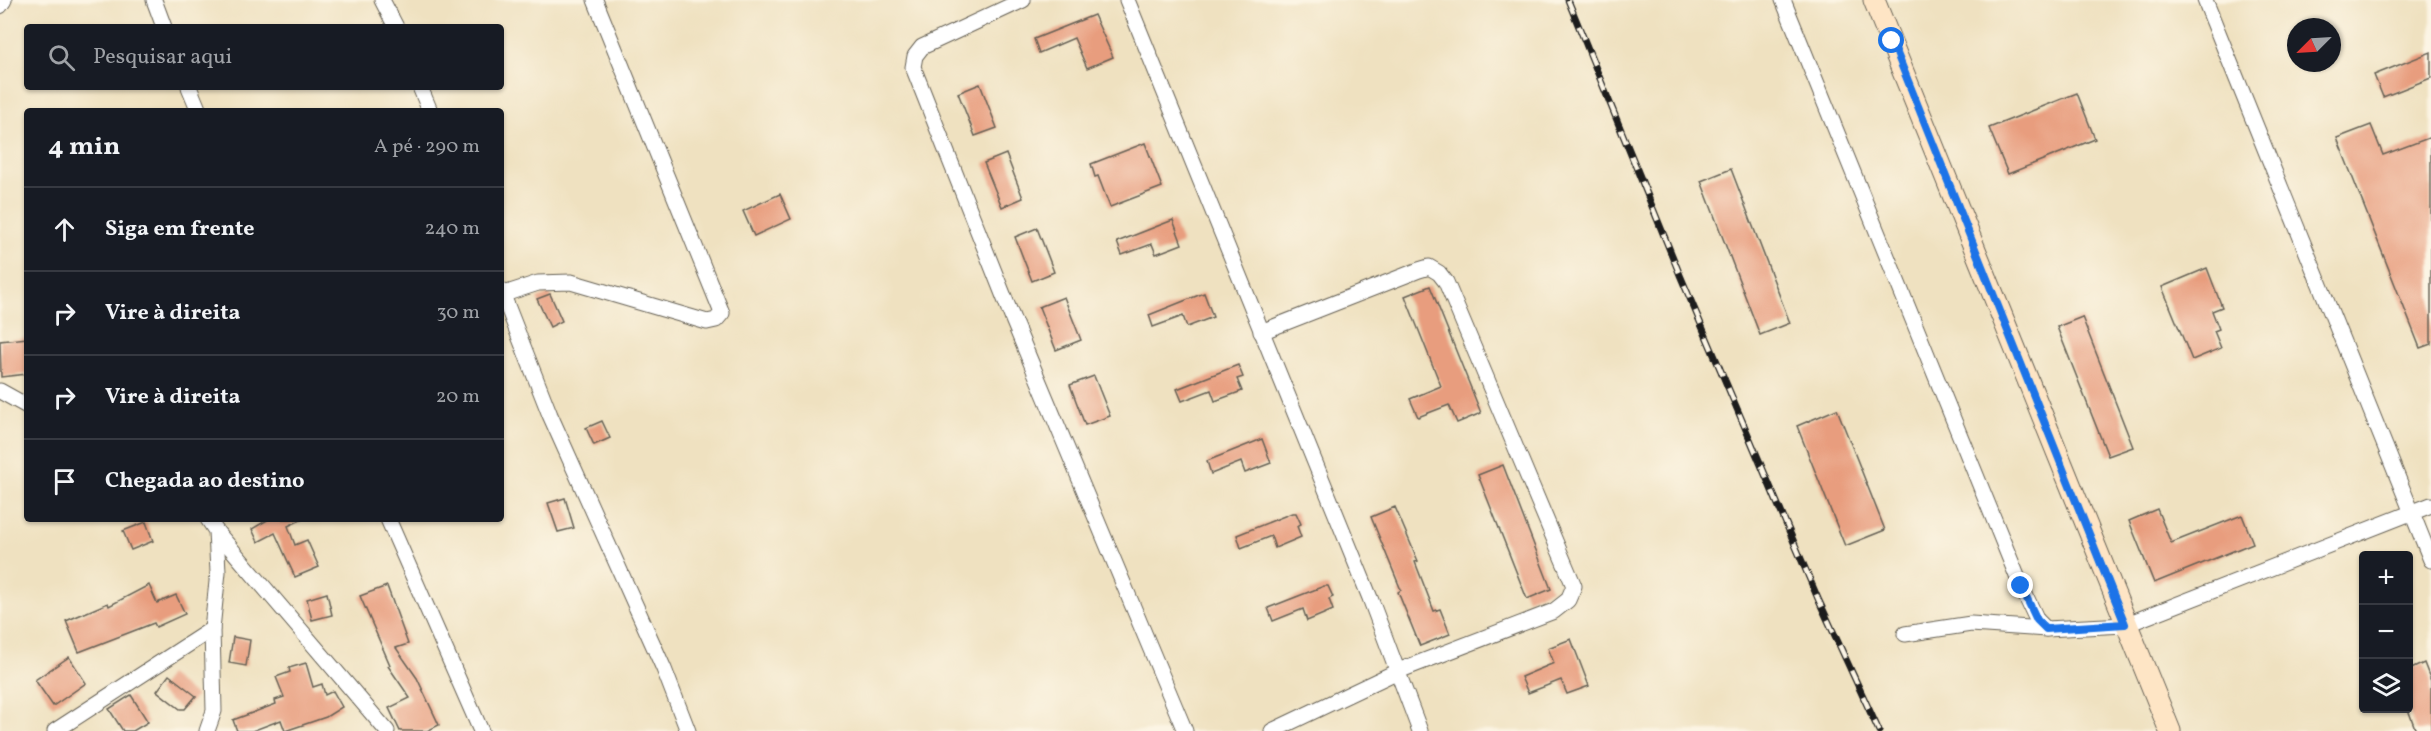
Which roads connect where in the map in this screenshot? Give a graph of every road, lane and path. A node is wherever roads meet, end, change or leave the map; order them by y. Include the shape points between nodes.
1 (4, 0) edge
2 (154, 0) edge
3 (382, 0) edge
4 (595, 0) edge
5 (1023, 0) edge
6 (1127, 0) edge
7 (1783, 0) edge
8 (1874, 0) edge
9 (2205, 0) edge
10 (0, 6) edge
11 (163, 24) edge
12 (394, 24) edge
13 (190, 90) edge
14 (421, 90) edge
15 (198, 108) edge
16 (429, 108) edge
17 (504, 292) edge
18 (504, 298) edge
19 (1261, 332) junction
20 (0, 391) edge
21 (24, 404) edge
22 (2431, 505) edge
23 (2412, 513) junction
24 (389, 522) edge
25 (212, 525) edge
26 (2431, 560) edge
27 (2125, 624) junction
28 (212, 629) junction
29 (2046, 629) junction
30 (1905, 634) dead end
31 (1398, 671) junction
32 (55, 731) edge
33 (207, 731) edge
34 (387, 731) edge
35 (481, 731) edge
36 (688, 731) edge
37 (1185, 731) edge
38 (1272, 731) edge
39 (1420, 731) edge
40 (2170, 731) edge

1 - 10 street
2 - 11 street
3 - 12 street
4 - 17 street via 722,313 707,322 571,282 538,283
5 - 37 street via 922,47 913,67 1014,322
6 - 19 street
7 - 29 street via 2021,586 2037,620
8 - 27 street
9 - 23 street
13 - 15 street
14 - 16 street
18 - 36 street via 550,415
19 - 31 street
19 - 31 street via 1419,270 1429,267 1439,273 1574,586 1568,600 1554,611
20 - 21 street
22 - 23 street
23 - 26 street
23 - 27 street
24 - 35 street
25 - 28 street via 218,572
25 - 34 street
27 - 29 street
27 - 40 street
28 - 32 street
28 - 33 street via 214,711
29 - 30 street via 1971,624
31 - 38 street
31 - 39 street

